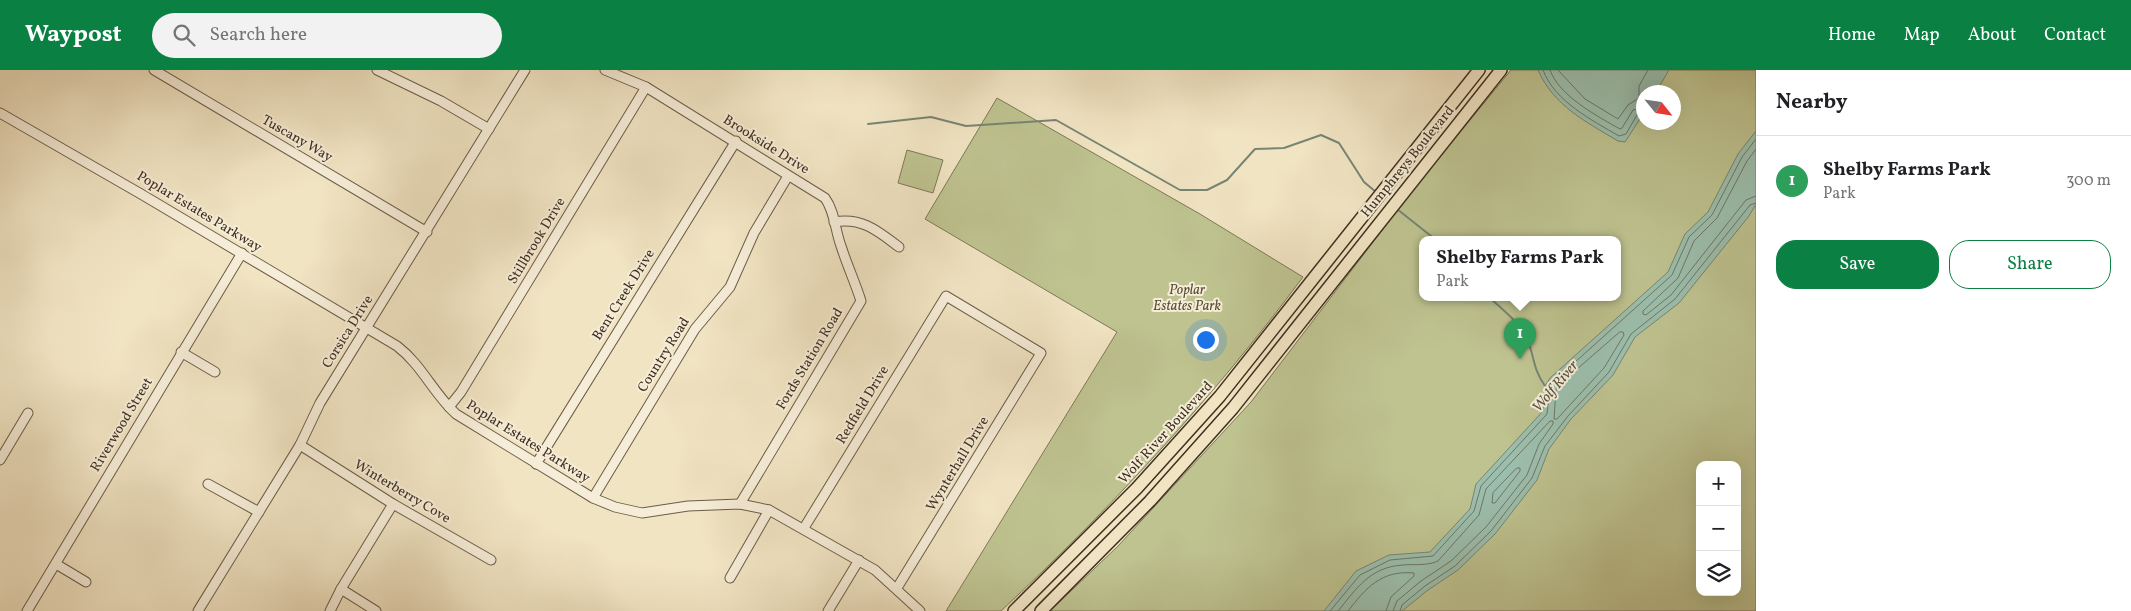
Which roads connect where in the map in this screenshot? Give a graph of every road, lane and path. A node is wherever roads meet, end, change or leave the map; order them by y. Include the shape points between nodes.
1 (154, 70) edge
2 (377, 70) edge
3 (525, 70) edge
4 (605, 70) edge
5 (1479, 70) edge
6 (1501, 70) edge
7 (646, 87) junction
8 (0, 113) edge
9 (489, 129) junction
10 (736, 141) junction
11 (788, 176) junction
12 (834, 222) junction
13 (427, 232) junction
14 (899, 247) dead end
15 (242, 253) junction
16 (1326, 262) joint
17 (946, 296) joint
18 (367, 328) junction
19 (181, 352) junction
20 (215, 372) dead end
21 (449, 407) junction
22 (28, 413) dead end
23 (300, 445) junction
24 (0, 460) edge
25 (536, 464) junction
26 (208, 484) dead end
27 (594, 498) junction
28 (393, 504) junction
29 (740, 504) junction
30 (769, 510) junction
31 (259, 512) junction
32 (804, 528) junction
33 (491, 560) dead end
34 (859, 560) junction
35 (56, 564) junction
36 (730, 578) dead end
37 (86, 582) dead end
38 (897, 588) junction
39 (341, 589) junction
40 (27, 611) edge
41 (198, 611) edge
42 (330, 611) edge
43 (376, 611) edge
44 (828, 611) edge
45 (920, 611) edge
46 (1014, 611) edge
47 (1041, 611) edge

1 - 13 street, Tuscany Way
2 - 9 street
3 - 9 street, Corsica Drive
4 - 7 street, Brookside Drive
5 - 16 main road, Humphreys Boulevard
6 - 47 main road, Humphreys Boulevard via 1233,408 1150,501
7 - 10 street, Brookside Drive
7 - 21 street, Stillbrook Drive
8 - 15 street, Poplar Estates Parkway
9 - 13 street, Corsica Drive
10 - 11 street, Brookside Drive
10 - 25 street, Bent Creek Drive
11 - 12 street, Brookside Drive via 825,198
11 - 27 street, Country Road via 754,233 730,287 695,330
12 - 14 street via 860,221
12 - 29 street, Fords Station Road via 861,301
13 - 18 street, Corsica Drive
15 - 18 street, Poplar Estates Parkway
15 - 19 street, Riverwood Street
16 - 46 main road, Wolf River Boulevard via 1207,410 1137,488
17 - 32 street, Redfield Drive
17 - 38 street, Wynterhall Drive via 1041,352
18 - 21 street, Poplar Estates Parkway via 415,361
18 - 23 street, Corsica Drive via 320,403
19 - 20 street
19 - 35 street, Riverwood Street
21 - 25 street, Poplar Estates Parkway
22 - 24 street
23 - 28 street, Winterberry Cove
23 - 31 street, Corsica Drive
25 - 27 street, Poplar Estates Parkway
26 - 31 street
27 - 29 street, Poplar Estates Parkway via 642,512
28 - 33 street, Winterberry Cove
28 - 39 street
29 - 30 street, Poplar Estates Parkway
30 - 32 street, Poplar Estates Parkway
30 - 36 street
31 - 41 street, Corsica Drive
32 - 34 street, Poplar Estates Parkway
34 - 38 street, Poplar Estates Parkway
34 - 44 street
35 - 37 street
35 - 40 street, Riverwood Street
38 - 45 street, Poplar Estates Parkway
39 - 42 street
39 - 43 street

